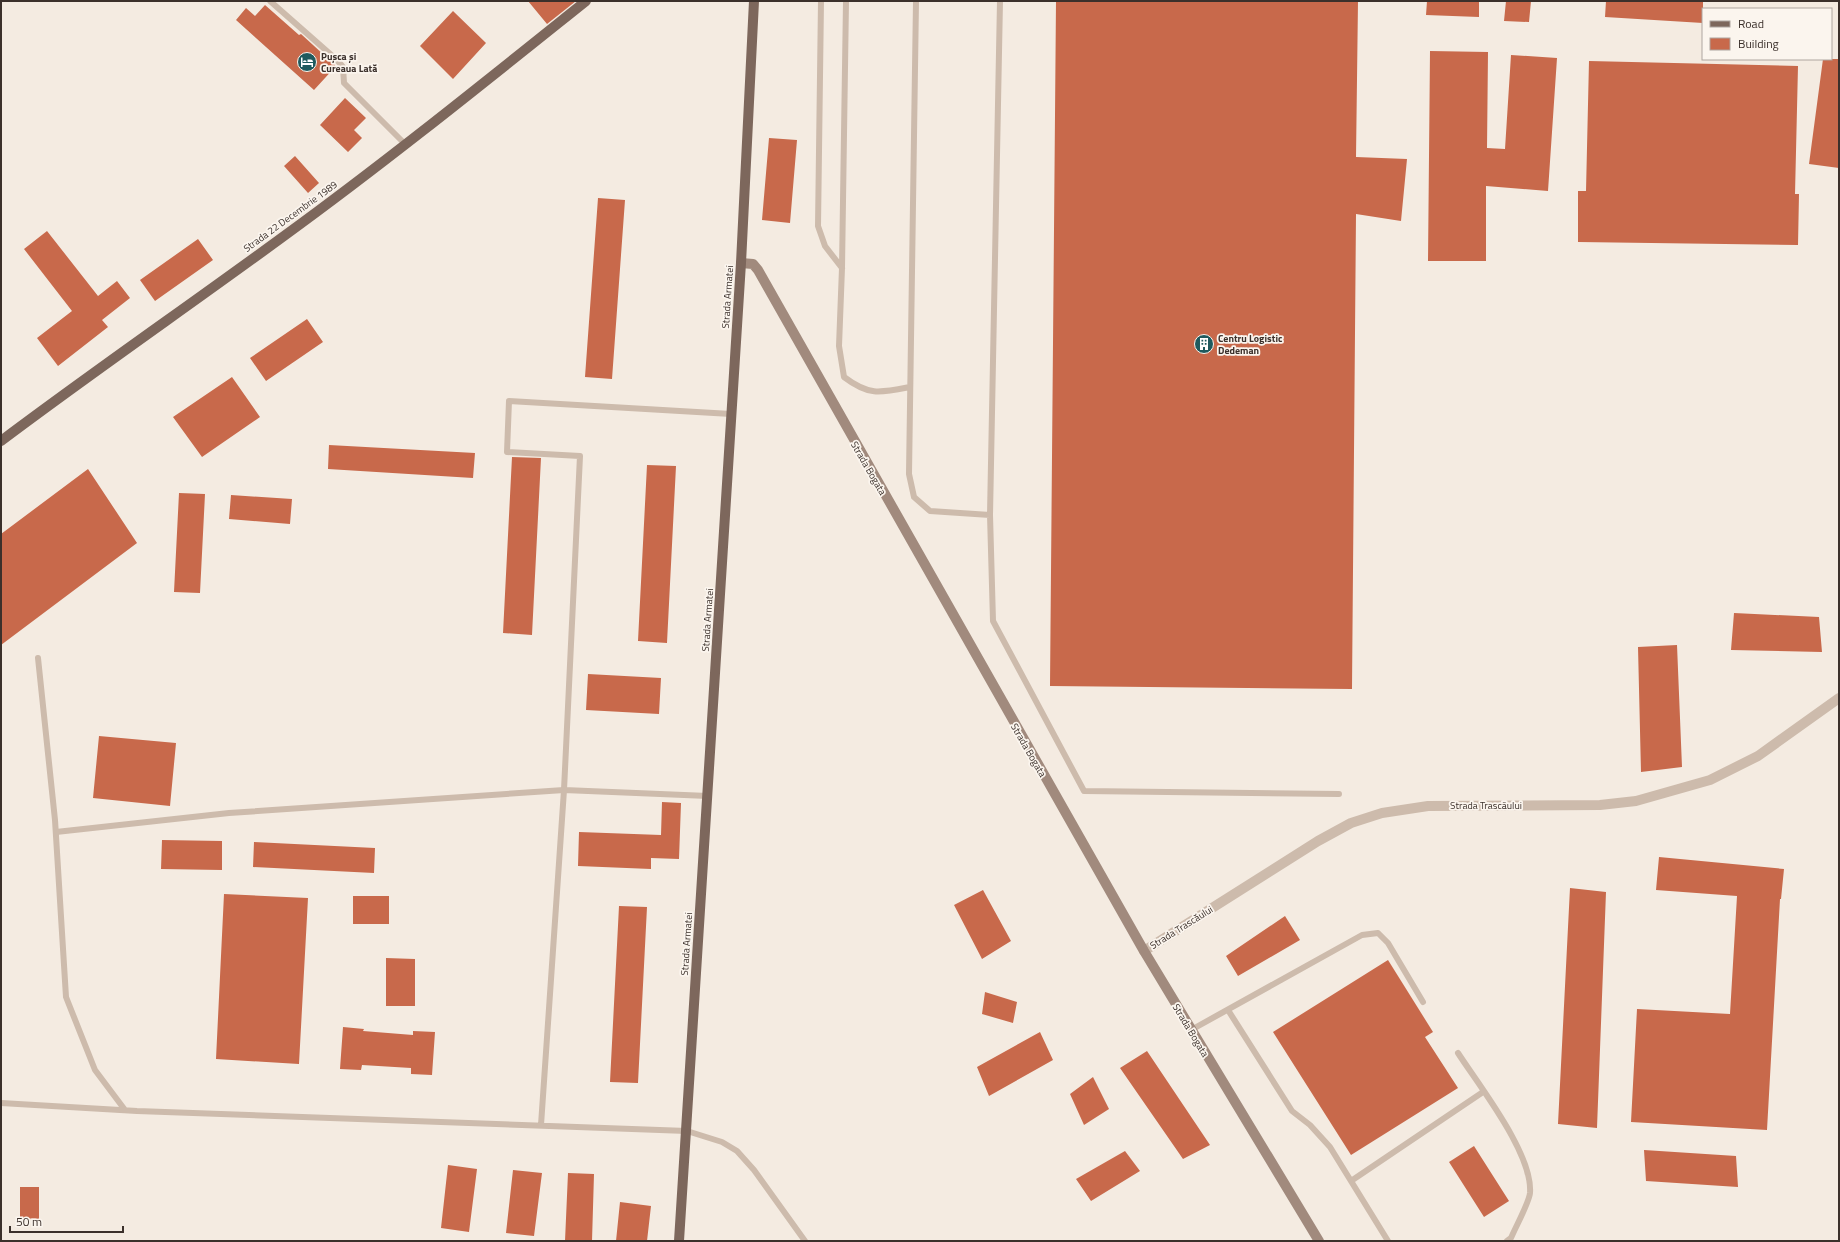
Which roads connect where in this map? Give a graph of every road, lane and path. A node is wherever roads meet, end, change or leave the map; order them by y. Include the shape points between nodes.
1 (270, 1) edge
2 (586, 1) edge
3 (754, 1) edge
4 (821, 1) edge
5 (846, 1) edge
6 (916, 1) edge
7 (1000, 1) edge
8 (406, 145) junction
9 (741, 263) junction
10 (842, 268) junction
11 (910, 387) junction
12 (732, 414) junction
13 (1, 441) edge
14 (990, 515) junction
15 (38, 658) dead end
16 (1839, 698) edge
17 (564, 790) junction
18 (1338, 794) dead end
19 (708, 796) junction
20 (56, 832) junction
21 (1144, 951) junction
22 (1423, 1002) dead end
23 (1228, 1010) junction
24 (1191, 1030) junction
25 (1458, 1053) dead end
26 (1483, 1092) junction
27 (1, 1104) edge
28 (125, 1110) junction
29 (541, 1125) junction
30 (687, 1131) junction
31 (1351, 1181) junction
32 (679, 1241) edge
33 (805, 1241) edge
34 (1319, 1241) edge
35 (1388, 1241) edge
36 (1507, 1241) edge

1 - 8 lane via 338,60 343,67 344,83
2 - 8 main road, Strada 22 Decembrie 1989
3 - 9 main road, Strada Armatei
4 - 10 lane via 818,226 825,246
5 - 10 lane
6 - 11 lane
7 - 14 lane
8 - 13 main road, Strada 22 Decembrie 1989
9 - 12 main road, Strada Armatei
9 - 21 main road, Strada Bogata via 753,264 758,270
10 - 11 lane via 839,346 844,377 858,388 882,392
11 - 14 lane via 909,474 914,497 930,511
12 - 17 lane via 509,400 507,452 580,456
12 - 19 main road, Strada Armatei
14 - 18 lane via 993,621 1084,791
15 - 20 lane
16 - 21 street, Strada Trascăului via 1758,756 1710,780 1636,801 1600,805 1428,806 1382,813 1351,823
17 - 19 lane
17 - 20 lane via 229,813
17 - 29 lane
19 - 30 main road, Strada Armatei
20 - 28 lane via 66,997 95,1070
21 - 24 main road, Strada Bogata
22 - 23 lane via 1388,943 1378,933 1362,935
23 - 24 lane
23 - 31 lane via 1292,1111 1310,1125 1330,1147
24 - 34 main road, Strada Bogata
25 - 26 lane
26 - 31 lane
26 - 36 lane via 1512,1136 1529,1176 1530,1195 1511,1238
27 - 28 lane
28 - 29 lane
29 - 30 lane
30 - 32 main road, Strada Armatei
30 - 33 lane via 722,1142 737,1151 754,1170
31 - 35 lane

